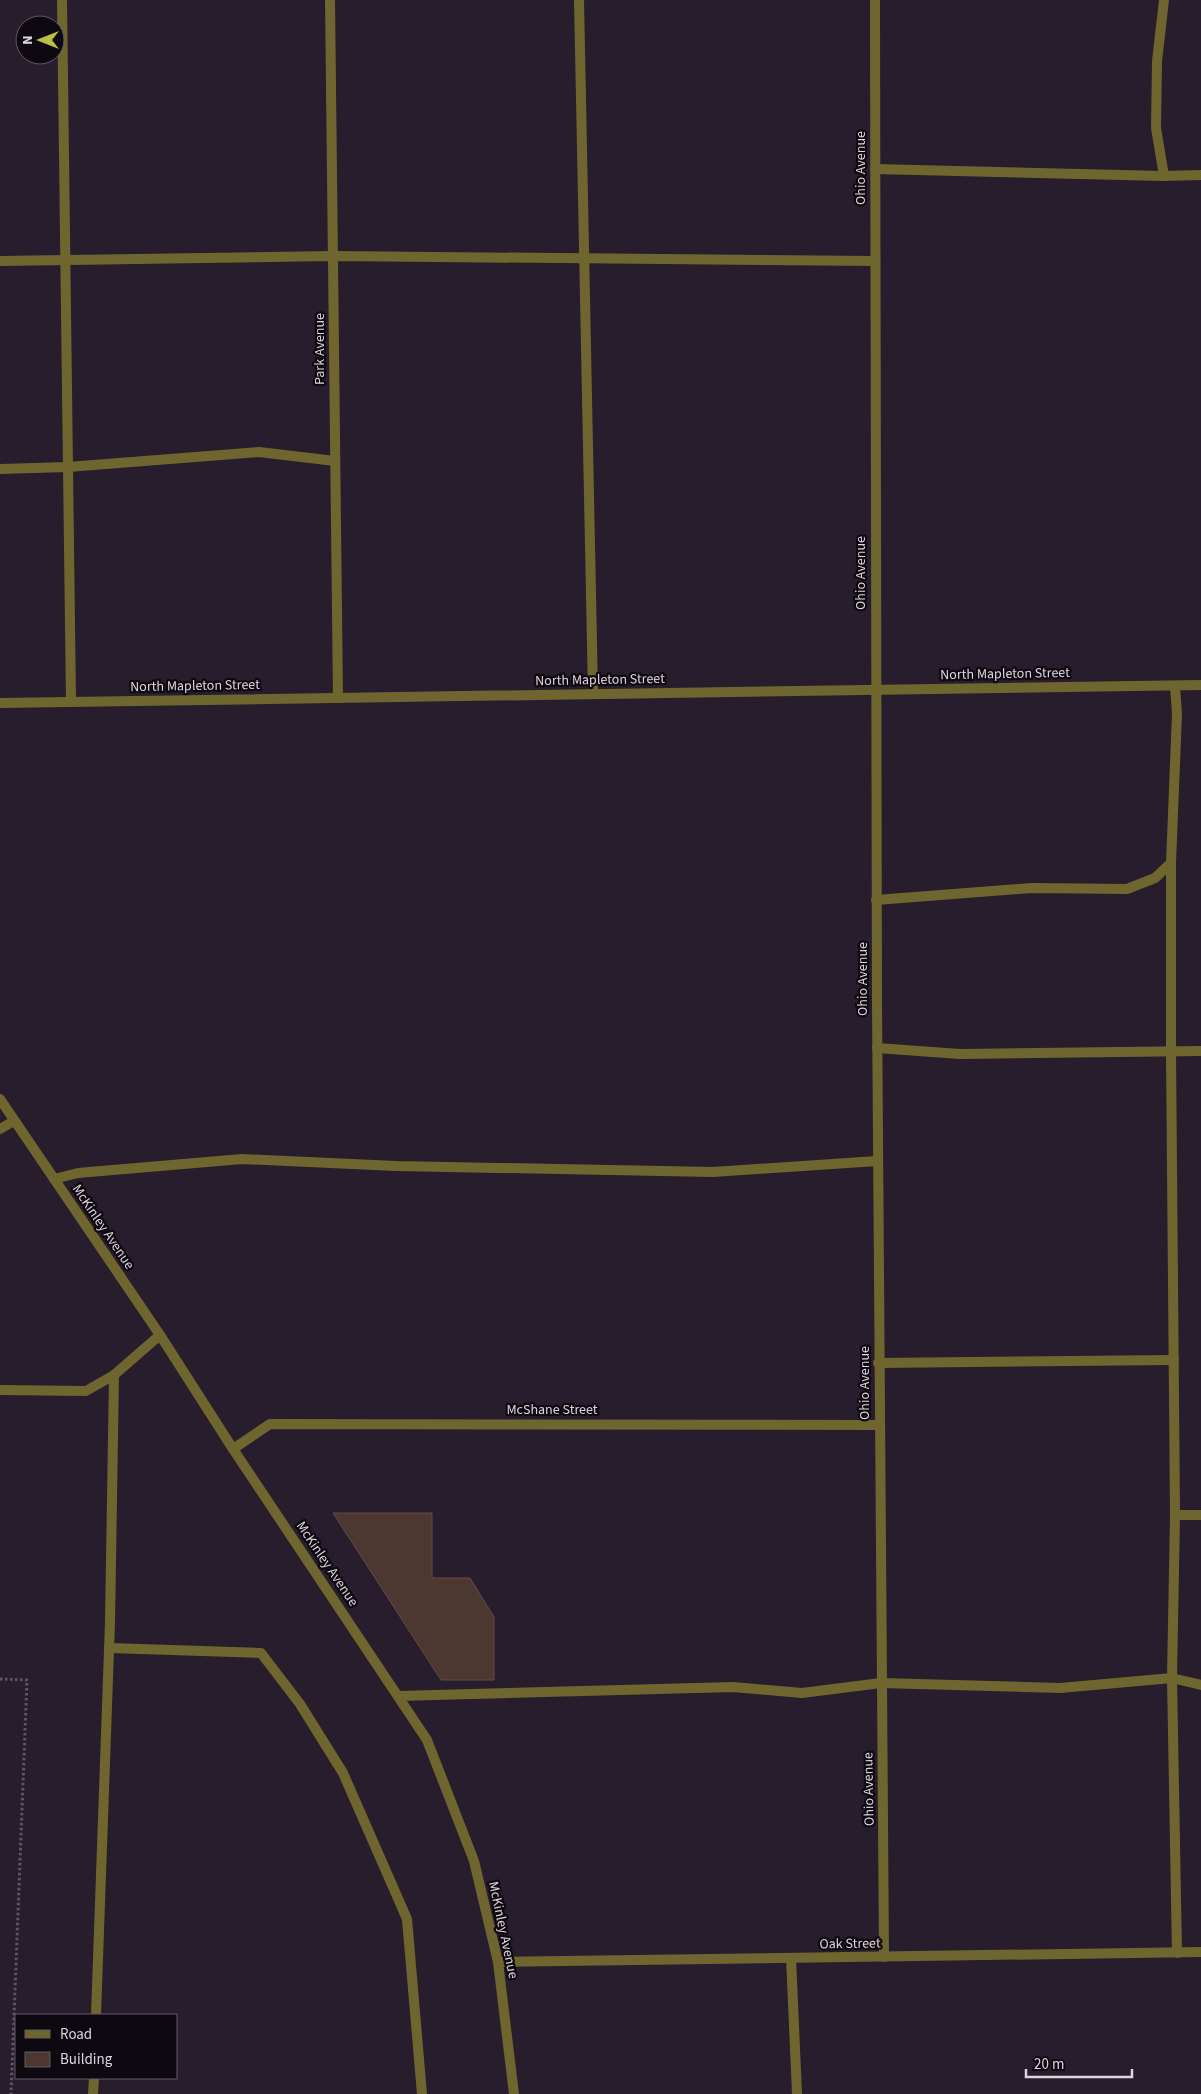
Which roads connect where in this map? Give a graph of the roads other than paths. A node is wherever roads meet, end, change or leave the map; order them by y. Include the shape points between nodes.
1 (62, 0) edge
2 (330, 0) edge
3 (580, 0) edge
4 (875, 0) edge
5 (1164, 0) edge
6 (875, 169) junction
7 (1201, 175) edge
8 (1164, 176) junction
9 (333, 256) junction
10 (584, 257) junction
11 (66, 260) junction
12 (0, 261) edge
13 (875, 261) junction
14 (335, 461) junction
15 (68, 467) junction
16 (0, 469) edge
17 (1201, 685) edge
18 (1175, 686) junction
19 (875, 690) junction
20 (592, 694) junction
21 (338, 698) junction
22 (71, 702) junction
23 (0, 703) edge
24 (1171, 863) junction
25 (876, 900) junction
26 (877, 1048) junction
27 (1171, 1051) junction
28 (1201, 1051) edge
29 (0, 1099) edge
30 (14, 1121) junction
31 (0, 1129) edge
32 (877, 1161) junction
33 (54, 1179) junction
34 (160, 1334) junction
35 (1174, 1360) junction
36 (878, 1363) junction
37 (114, 1375) junction
38 (0, 1390) edge
39 (878, 1425) junction
40 (233, 1449) junction
41 (1175, 1515) junction
42 (1201, 1515) edge
43 (109, 1648) junction
44 (1172, 1678) junction
45 (881, 1683) junction
46 (1201, 1685) edge
47 (398, 1696) junction
48 (1201, 1952) edge
49 (1177, 1953) junction
50 (884, 1957) junction
51 (791, 1958) junction
52 (498, 1962) junction
53 (96, 2014) edge
54 (94, 2079) edge
55 (94, 2094) edge
56 (422, 2094) edge
57 (514, 2094) edge
58 (797, 2094) edge

1 - 11 street
2 - 9 street, Park Avenue
3 - 10 street
4 - 6 street, Ohio Avenue
5 - 8 street via 1157,61 1156,128
6 - 8 street
6 - 13 street, Ohio Avenue
7 - 8 street
9 - 10 street
9 - 11 street
9 - 14 street, Park Avenue
10 - 13 street
10 - 20 street
11 - 12 street
11 - 15 street
13 - 19 street, Ohio Avenue
14 - 15 street via 259,452
14 - 21 street, Park Avenue
15 - 16 street
15 - 22 street
17 - 18 street, North Mapleton Street
18 - 19 street, North Mapleton Street
18 - 24 street via 1177,714
19 - 20 street, North Mapleton Street
19 - 25 street, Ohio Avenue
20 - 21 street, North Mapleton Street
21 - 22 street, North Mapleton Street
22 - 23 street, North Mapleton Street
24 - 25 street via 1155,878 1127,889 1031,888
24 - 27 street
25 - 26 street, Ohio Avenue
26 - 27 street via 960,1054
26 - 32 street, Ohio Avenue
27 - 28 street
27 - 35 street
29 - 30 street, McKinley Avenue
30 - 31 street
30 - 33 street, McKinley Avenue
32 - 33 street via 712,1172 396,1166 242,1159 78,1173
32 - 36 street, Ohio Avenue
33 - 34 street, McKinley Avenue
34 - 37 street
34 - 40 street, McKinley Avenue
35 - 36 street
35 - 41 street
36 - 39 street, Ohio Avenue
37 - 38 street via 86,1391
37 - 43 street
39 - 40 street, McShane Street via 270,1424
39 - 45 street, Ohio Avenue
40 - 47 street, McKinley Avenue
41 - 42 street
41 - 44 street
43 - 53 street
43 - 56 street via 261,1653 300,1704 343,1773 407,1919
44 - 45 street via 1060,1688
44 - 46 street
44 - 49 street
45 - 47 street via 802,1693 732,1687
45 - 50 street, Ohio Avenue
47 - 52 street, McKinley Avenue via 427,1740 474,1861
48 - 49 street, Oak Street
49 - 50 street, Oak Street
50 - 51 street, Oak Street
51 - 52 street, Oak Street
51 - 58 street
52 - 57 street, McKinley Avenue
54 - 55 street

